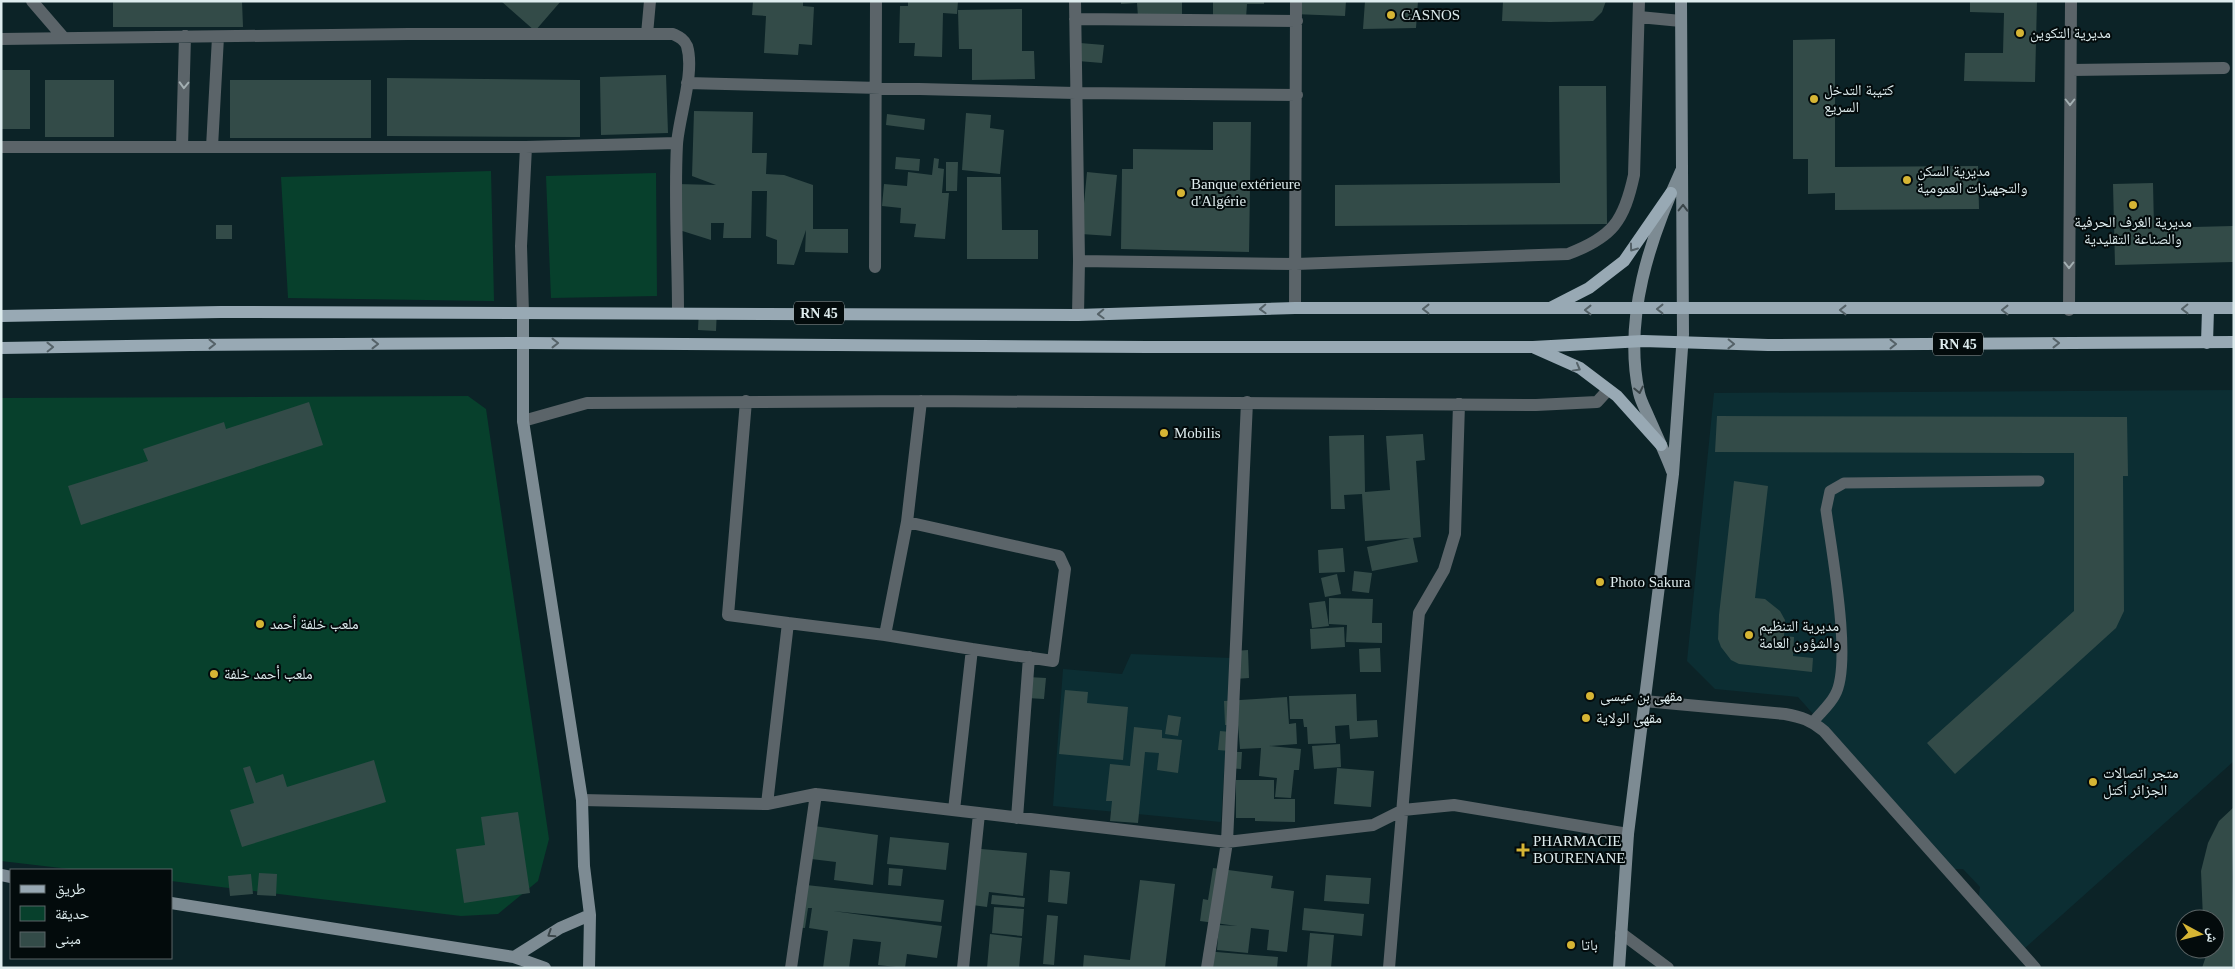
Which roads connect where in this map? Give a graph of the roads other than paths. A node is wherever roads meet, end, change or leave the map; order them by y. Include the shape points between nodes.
1 (32, 1) edge
2 (650, 1) edge
3 (876, 1) edge
4 (1075, 1) edge
5 (1296, 1) edge
6 (1639, 1) edge
7 (1681, 1) edge
8 (2071, 1) edge
9 (1639, 17) junction
10 (1075, 19) junction
11 (1297, 21) junction
12 (1681, 21) junction
13 (647, 34) junction
14 (185, 36) junction
15 (63, 37) junction
16 (218, 37) junction
17 (1, 39) edge
18 (2224, 68) dead end
19 (2071, 70) junction
20 (687, 83) junction
21 (877, 87) junction
22 (1075, 93) junction
23 (1297, 95) junction
24 (677, 143) junction
25 (1, 147) edge
26 (182, 147) junction
27 (212, 147) junction
28 (526, 147) junction
29 (1683, 166) junction
30 (1670, 193) junction
31 (1079, 261) junction
32 (1296, 264) junction
33 (875, 268) dead end
34 (1295, 308) junction
35 (2234, 308) edge
36 (1683, 309) junction
37 (2208, 309) junction
38 (1548, 310) junction
39 (1637, 310) junction
40 (2069, 310) junction
41 (678, 312) junction
42 (522, 313) junction
43 (1078, 315) junction
44 (1, 316) edge
45 (1636, 342) junction
46 (2207, 342) junction
47 (2234, 342) edge
48 (523, 343) junction
49 (1682, 344) junction
50 (1533, 347) junction
51 (1, 348) edge
52 (1608, 390) junction
53 (746, 401) junction
54 (921, 401) junction
55 (1247, 402) junction
56 (1458, 404) junction
57 (523, 421) junction
58 (1661, 445) junction
59 (1673, 474) junction
60 (2039, 480) dead end
61 (907, 522) junction
62 (788, 623) junction
63 (885, 635) junction
64 (972, 649) junction
65 (1029, 657) junction
66 (1644, 701) junction
67 (1813, 722) junction
68 (816, 794) junction
69 (582, 800) junction
70 (768, 804) junction
71 (954, 810) junction
72 (1403, 810) junction
73 (979, 814) junction
74 (1016, 818) junction
75 (1628, 834) junction
76 (1227, 842) junction
77 (172, 902) edge
78 (590, 915) junction
79 (1621, 933) junction
80 (514, 957) junction
81 (545, 968) edge
82 (590, 968) edge
83 (791, 968) edge
84 (963, 968) edge
85 (1207, 968) edge
86 (1389, 968) edge
87 (1619, 968) edge
88 (1668, 968) edge
89 (2035, 968) edge

1 - 15 street
2 - 13 street
3 - 21 street
4 - 10 street
5 - 11 street
6 - 9 street
7 - 12 street
8 - 19 street
9 - 12 street
9 - 32 street via 1632,184 1628,203 1614,228 1592,245 1568,254
10 - 11 street
10 - 22 street
11 - 23 street
12 - 29 street
13 - 16 street
13 - 20 street via 681,37 687,46
14 - 15 street
14 - 16 street
14 -> 26 street
15 - 17 street
16 - 27 street
18 - 19 street
19 -> 40 street
20 - 21 street
20 - 24 street
21 - 22 street
21 - 33 street
22 - 23 street
22 - 31 street
23 - 32 street
24 - 28 street
24 - 41 street
25 - 26 street
26 - 27 street
27 - 28 street
28 - 42 street via 521,246
29 - 30 street
36 -> 29 street
30 -> 38 main road via 1624,261 1589,288
30 - 39 street via 1641,285
31 - 32 street
31 - 43 street
32 - 34 street
38 -> 34 main road, RN 45
34 -> 43 main road, RN 45
35 - 37 main road, RN 45
36 -> 39 main road, RN 45
40 -> 36 main road, RN 45
36 - 49 street
37 -> 40 main road, RN 45
37 - 46 main road
39 -> 38 main road, RN 45
39 - 45 street
41 - 42 main road, RN 45
41 - 43 main road, RN 45
42 - 44 main road, RN 45 via 221,312
42 - 48 street
45 - 49 main road, RN 45
45 - 50 main road, RN 45
45 -> 58 street via 1635,362 1640,395
46 - 47 main road, RN 45
49 -> 46 main road, RN 45
48 -> 50 main road, RN 45
51 -> 48 main road, RN 45
48 - 57 street
49 - 59 street
50 -> 52 main road via 1580,368
52 - 56 street via 1597,402
52 - 58 main road via 1626,404
53 - 54 street
53 - 57 street via 587,403
53 - 62 street via 728,615
54 - 55 street
54 - 61 street
55 - 56 street
55 - 76 street
56 - 72 street via 1455,534 1444,570 1420,613 1418,623
57 - 69 street
58 - 59 street
59 - 66 street
60 - 67 lane via 1844,483 1830,492 1826,510 1842,639 1840,675 1836,695
61 - 63 street
61 - 65 street via 1059,556 1065,569 1053,661
62 - 63 street
62 - 70 street
63 - 64 street
64 - 65 street
64 - 71 street
65 - 74 street
66 - 67 street via 1785,714
66 - 75 street
67 - 89 street
68 - 70 street
68 - 71 street
68 - 83 street
69 - 70 street
69 - 78 street via 584,866
71 - 73 street
72 - 75 street via 1454,805
72 - 76 street via 1373,825
72 - 86 street
73 - 74 street
73 - 84 street
74 - 76 street
75 - 79 street
76 - 85 street
77 - 80 street
78 -> 80 street via 560,928
78 - 82 street
79 - 87 street
79 - 88 street
80 - 81 street

